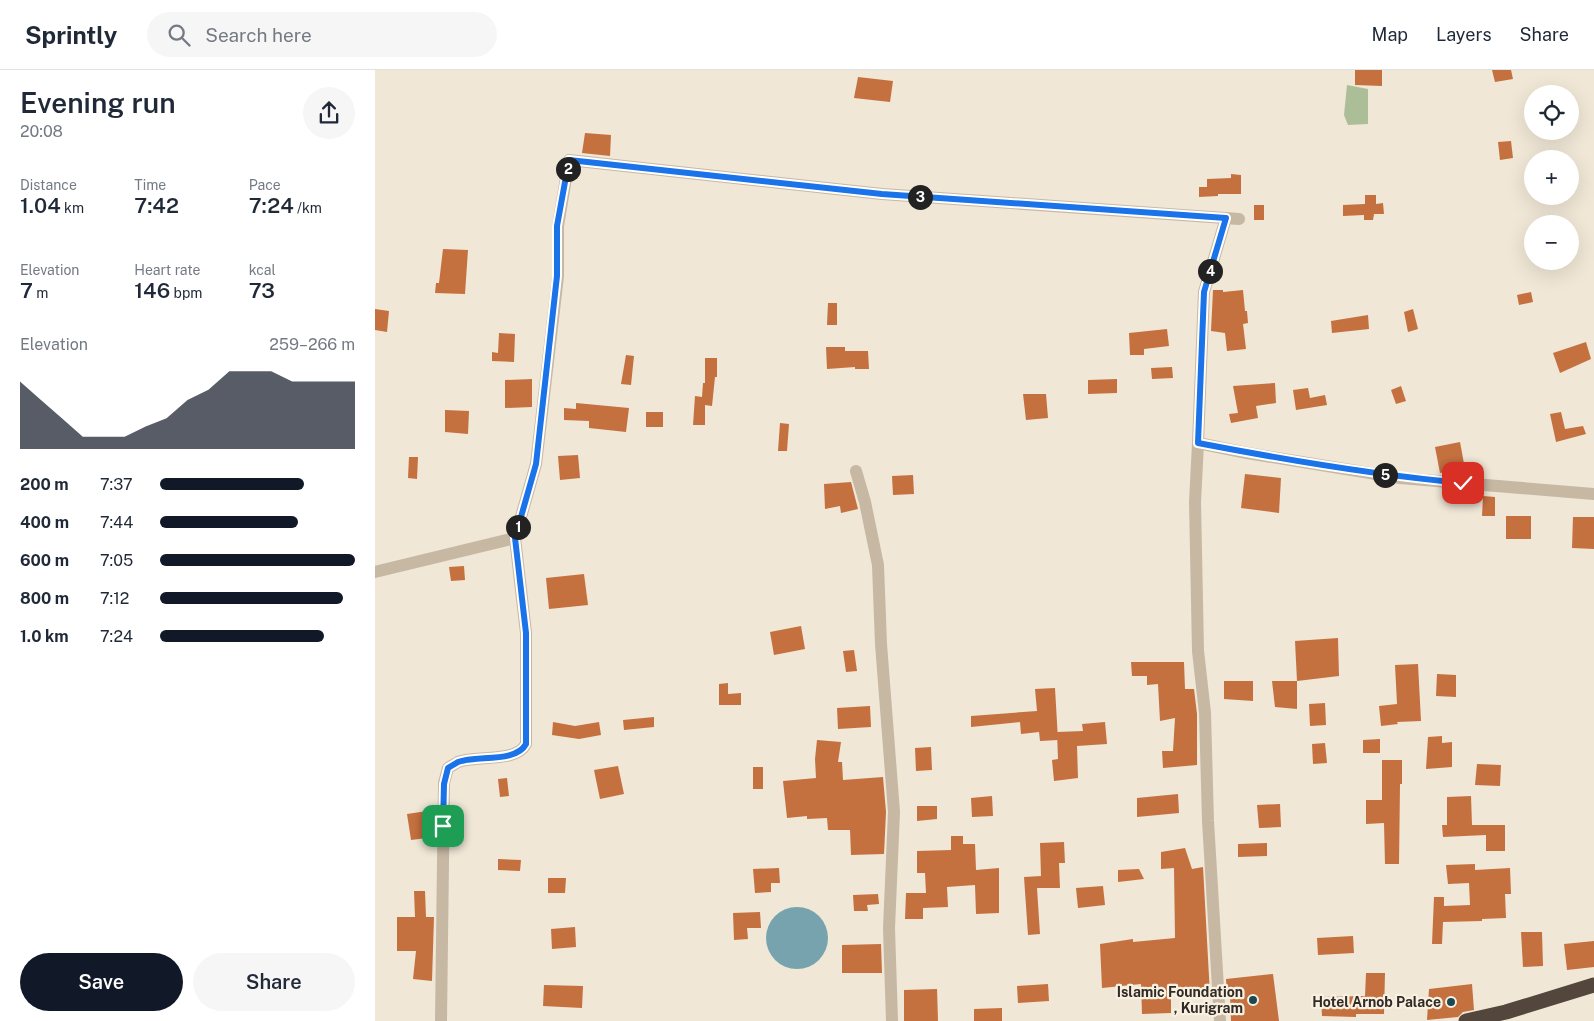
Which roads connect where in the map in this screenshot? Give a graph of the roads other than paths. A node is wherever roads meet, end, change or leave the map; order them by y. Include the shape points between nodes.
1 (1198, 443) junction
2 (856, 471) dead end
3 (1594, 494) edge
4 (515, 538) junction
5 (375, 572) edge
6 (1594, 985) edge
7 (441, 1021) edge
8 (893, 1021) edge
9 (1220, 1021) edge
10 (1466, 1021) edge

1 - 3 street via 1399,478
1 - 4 street via 1204,292 1232,218 882,194 569,160 557,226 557,276 536,464
1 - 9 street via 1195,502 1198,651 1205,713
2 - 8 street via 878,565 894,812 889,928
4 - 5 street
4 - 7 street via 526,633 526,744 514,755 459,762 448,768 444,784
6 - 10 highway

